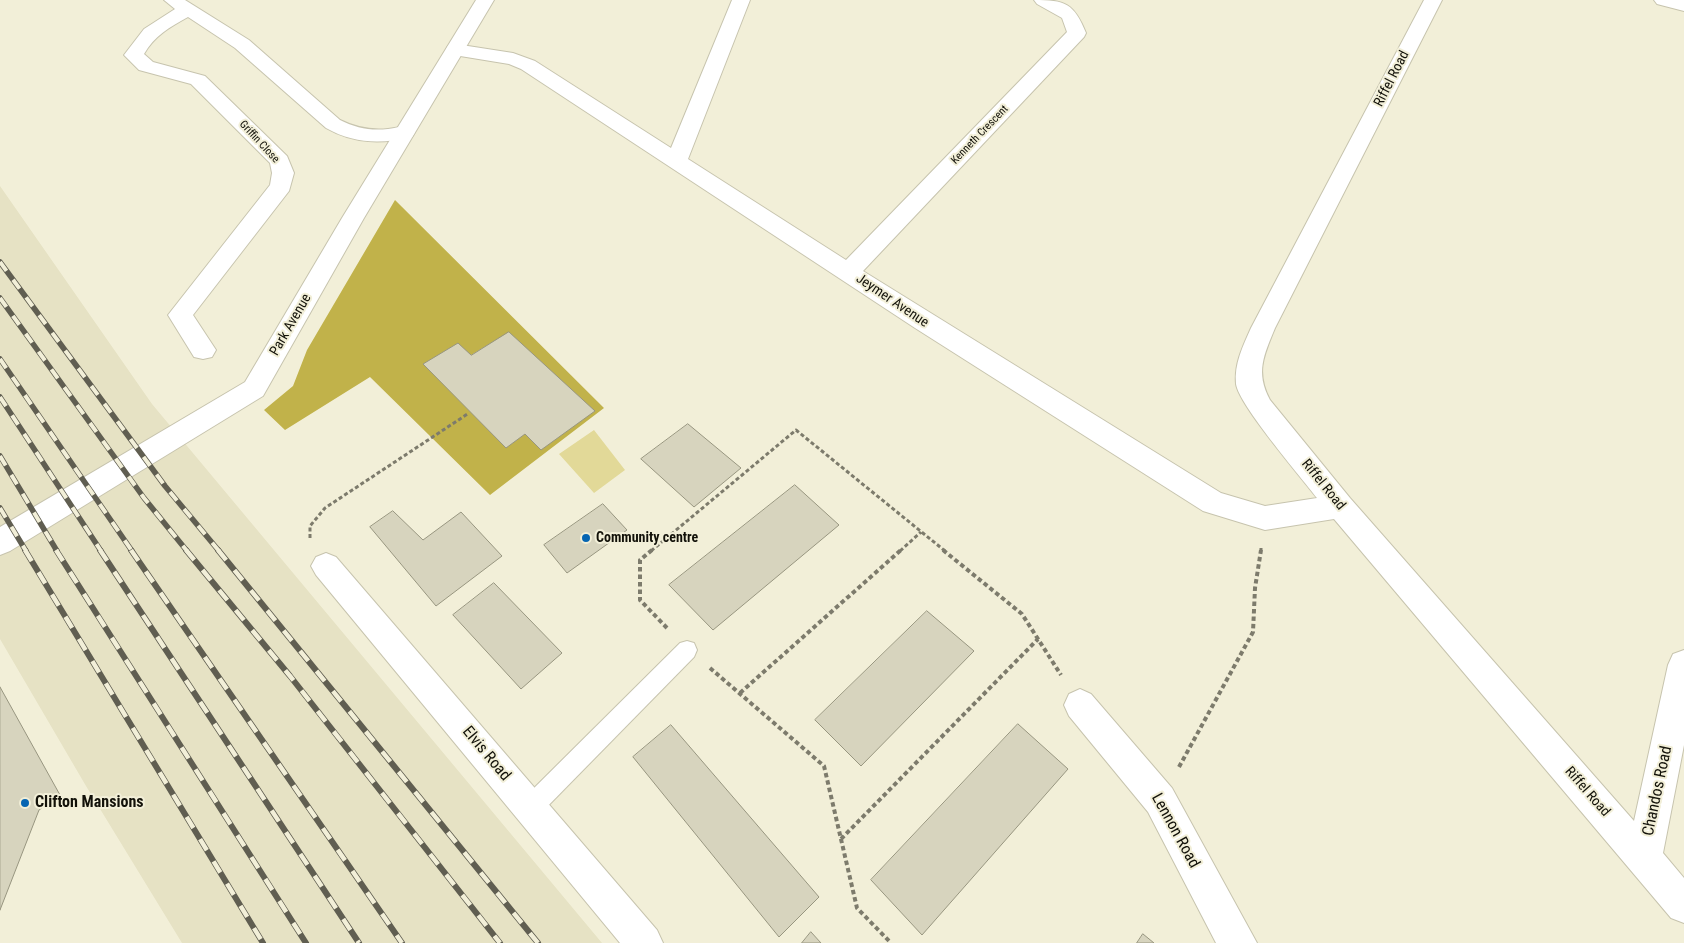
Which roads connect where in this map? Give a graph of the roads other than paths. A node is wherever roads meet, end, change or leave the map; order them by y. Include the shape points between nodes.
1 (741, 0) edge
2 (1042, 0) edge
3 (1433, 0) edge
4 (1663, 0) edge
5 (483, 3) edge
6 (180, 5) edge
7 (1684, 6) edge
8 (455, 50) junction
9 (405, 132) junction
10 (677, 160) junction
11 (849, 272) junction
12 (203, 350) dead end
13 (1340, 506) junction
14 (0, 542) edge
15 (326, 566) road end
16 (687, 650) road end
17 (1684, 666) edge
18 (1080, 705) road end
19 (531, 807) junction
20 (1644, 858) junction
21 (1684, 905) edge
22 (644, 943) edge
23 (1238, 943) edge

1 - 10 street
2 - 11 street, Kenneth Crescent via 1070,15 1076,33
3 - 13 street, Riffel Road via 1251,356 1249,385 1261,407
4 - 7 street
5 - 8 street, Park Avenue
6 - 9 street, Griffin Close via 242,44 344,131 358,136
6 - 12 street, Griffin Close via 141,40 134,54 146,66 198,80 280,161 283,173 281,186 180,315
8 - 9 street, Park Avenue
8 - 10 street, Jeymer Avenue via 513,58 528,65
9 - 14 street, Park Avenue via 254,388
10 - 11 street, Jeymer Avenue
11 - 13 street, Jeymer Avenue via 1213,503 1265,518
13 - 20 street, Riffel Road
15 - 19 street, Elvis Road
16 - 19 lane
17 - 20 street, Chandos Road
18 - 23 street, Lennon Road via 1160,800 1221,918
19 - 22 street, Elvis Road
20 - 21 street, Riffel Road

